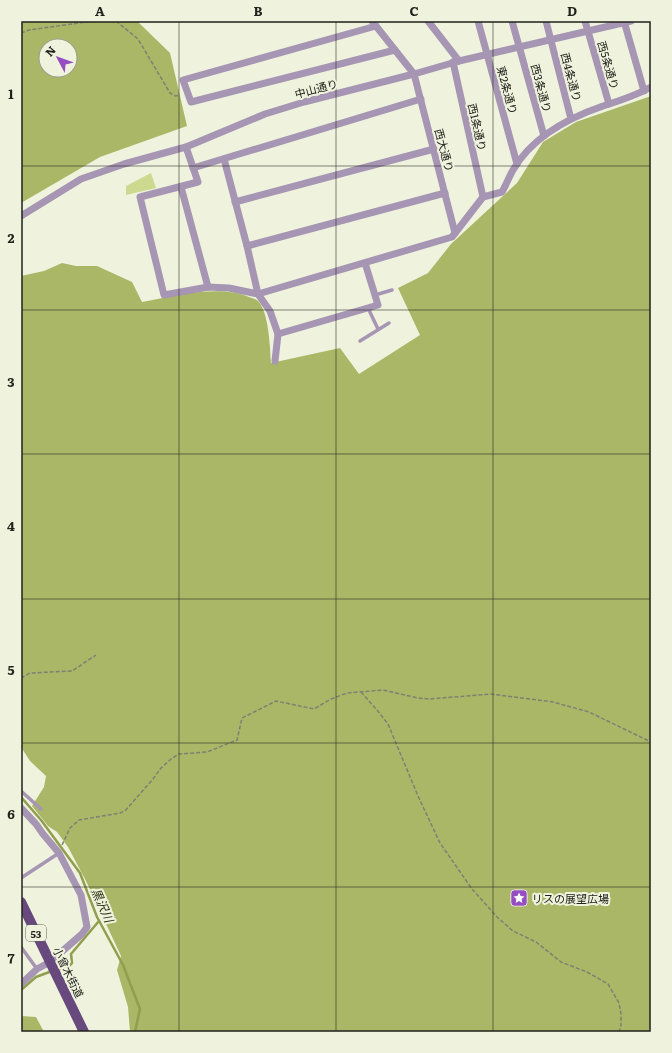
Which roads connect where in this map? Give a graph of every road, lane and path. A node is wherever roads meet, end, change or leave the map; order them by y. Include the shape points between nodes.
1 (93, 21) edge
2 (116, 21) edge
3 (428, 21) edge
4 (478, 21) edge
5 (512, 21) edge
6 (546, 21) edge
7 (585, 21) edge
8 (626, 22) edge
9 (374, 24) edge
10 (588, 32) junction
11 (21, 33) edge
12 (551, 40) junction
13 (519, 47) junction
14 (395, 50) junction
15 (487, 55) junction
16 (456, 62) junction
17 (414, 74) junction
18 (648, 89) edge
19 (188, 95) junction
20 (421, 99) junction
21 (609, 104) junction
22 (572, 119) junction
23 (544, 136) junction
24 (186, 147) junction
25 (434, 148) junction
26 (224, 159) junction
27 (517, 164) junction
28 (193, 168) junction
29 (181, 187) junction
30 (445, 193) junction
31 (483, 197) junction
32 (235, 202) junction
33 (21, 216) edge
34 (455, 233) junction
35 (247, 246) junction
36 (365, 263) junction
37 (208, 287) junction
38 (392, 290) dead end
39 (258, 294) junction
40 (375, 295) junction
41 (368, 308) junction
42 (389, 323) dead end
43 (378, 329) junction
44 (278, 334) junction
45 (360, 341) dead end
46 (275, 361) dead end
47 (96, 655) dead end
48 (21, 678) edge
49 (361, 692) junction
50 (651, 742) edge
51 (21, 791) edge
52 (21, 808) edge
53 (41, 810) dead end
54 (64, 842) dead end
55 (59, 853) junction
56 (21, 878) edge
57 (21, 902) edge
58 (21, 947) edge
59 (51, 964) junction
60 (37, 969) junction
61 (21, 984) edge
62 (84, 1032) edge
63 (619, 1032) edge

1 - 11 path
2 - 19 path via 138,39 170,93 175,96
3 - 16 street
4 - 15 street, 東2条通り
5 - 13 street, 西3条通り
6 - 12 street, 西4条通り
7 - 10 street, 西5条通り
8 - 10 street, 中山通り
8 - 18 street
9 - 14 street
9 - 19 street via 183,80
10 - 12 street, 中山通り
10 - 21 street, 西5条通り
12 - 13 street, 中山通り
12 - 22 street, 西4条通り
13 - 15 street, 中山通り
13 - 23 street, 西3条通り
14 - 17 street
14 - 19 street via 191,102
15 - 16 street, 中山通り
15 - 27 street, 東2条通り
16 - 17 street, 中山通り
16 - 31 street, 西1条通り
17 - 20 street, 西大通り
17 - 24 street, 中山通り via 265,114
18 - 21 street
20 - 25 street, 西大通り
20 - 26 street
21 - 22 street
22 - 23 street
23 - 27 street
24 - 28 street
24 - 33 street, 中山通り via 81,179
25 - 30 street, 西大通り
25 - 32 street
26 - 28 street
26 - 32 street
27 - 31 street via 502,192
28 - 29 street via 198,182
29 - 37 street
29 - 37 street via 140,197 164,295
30 - 34 street, 西大通り
30 - 35 street
31 - 34 street
32 - 35 street
34 - 36 street
35 - 39 street
36 - 39 street
36 - 40 street
37 - 39 street
38 - 40 lane
39 - 44 street via 270,311
40 - 41 street via 378,305
41 - 43 lane
41 - 44 street
42 - 43 lane
43 - 45 lane
44 - 46 street
47 - 48 path via 72,671 30,673
49 - 50 path via 383,690 429,699 492,694 553,702 589,712
49 - 54 path via 347,693 314,709 276,701 242,718 237,740 207,752 179,754 171,758 125,811 80,820 70,828
49 - 63 path via 388,724 440,843 472,889 519,935 536,942 561,962 608,984 619,1003
51 - 53 lane
52 - 55 street
55 - 56 lane
55 - 59 street via 81,895 87,927
57 - 59 main road, 小曾木街道 / 53
58 - 60 lane
59 - 60 street
59 - 62 main road, 小曾木街道 / 53
60 - 61 street

